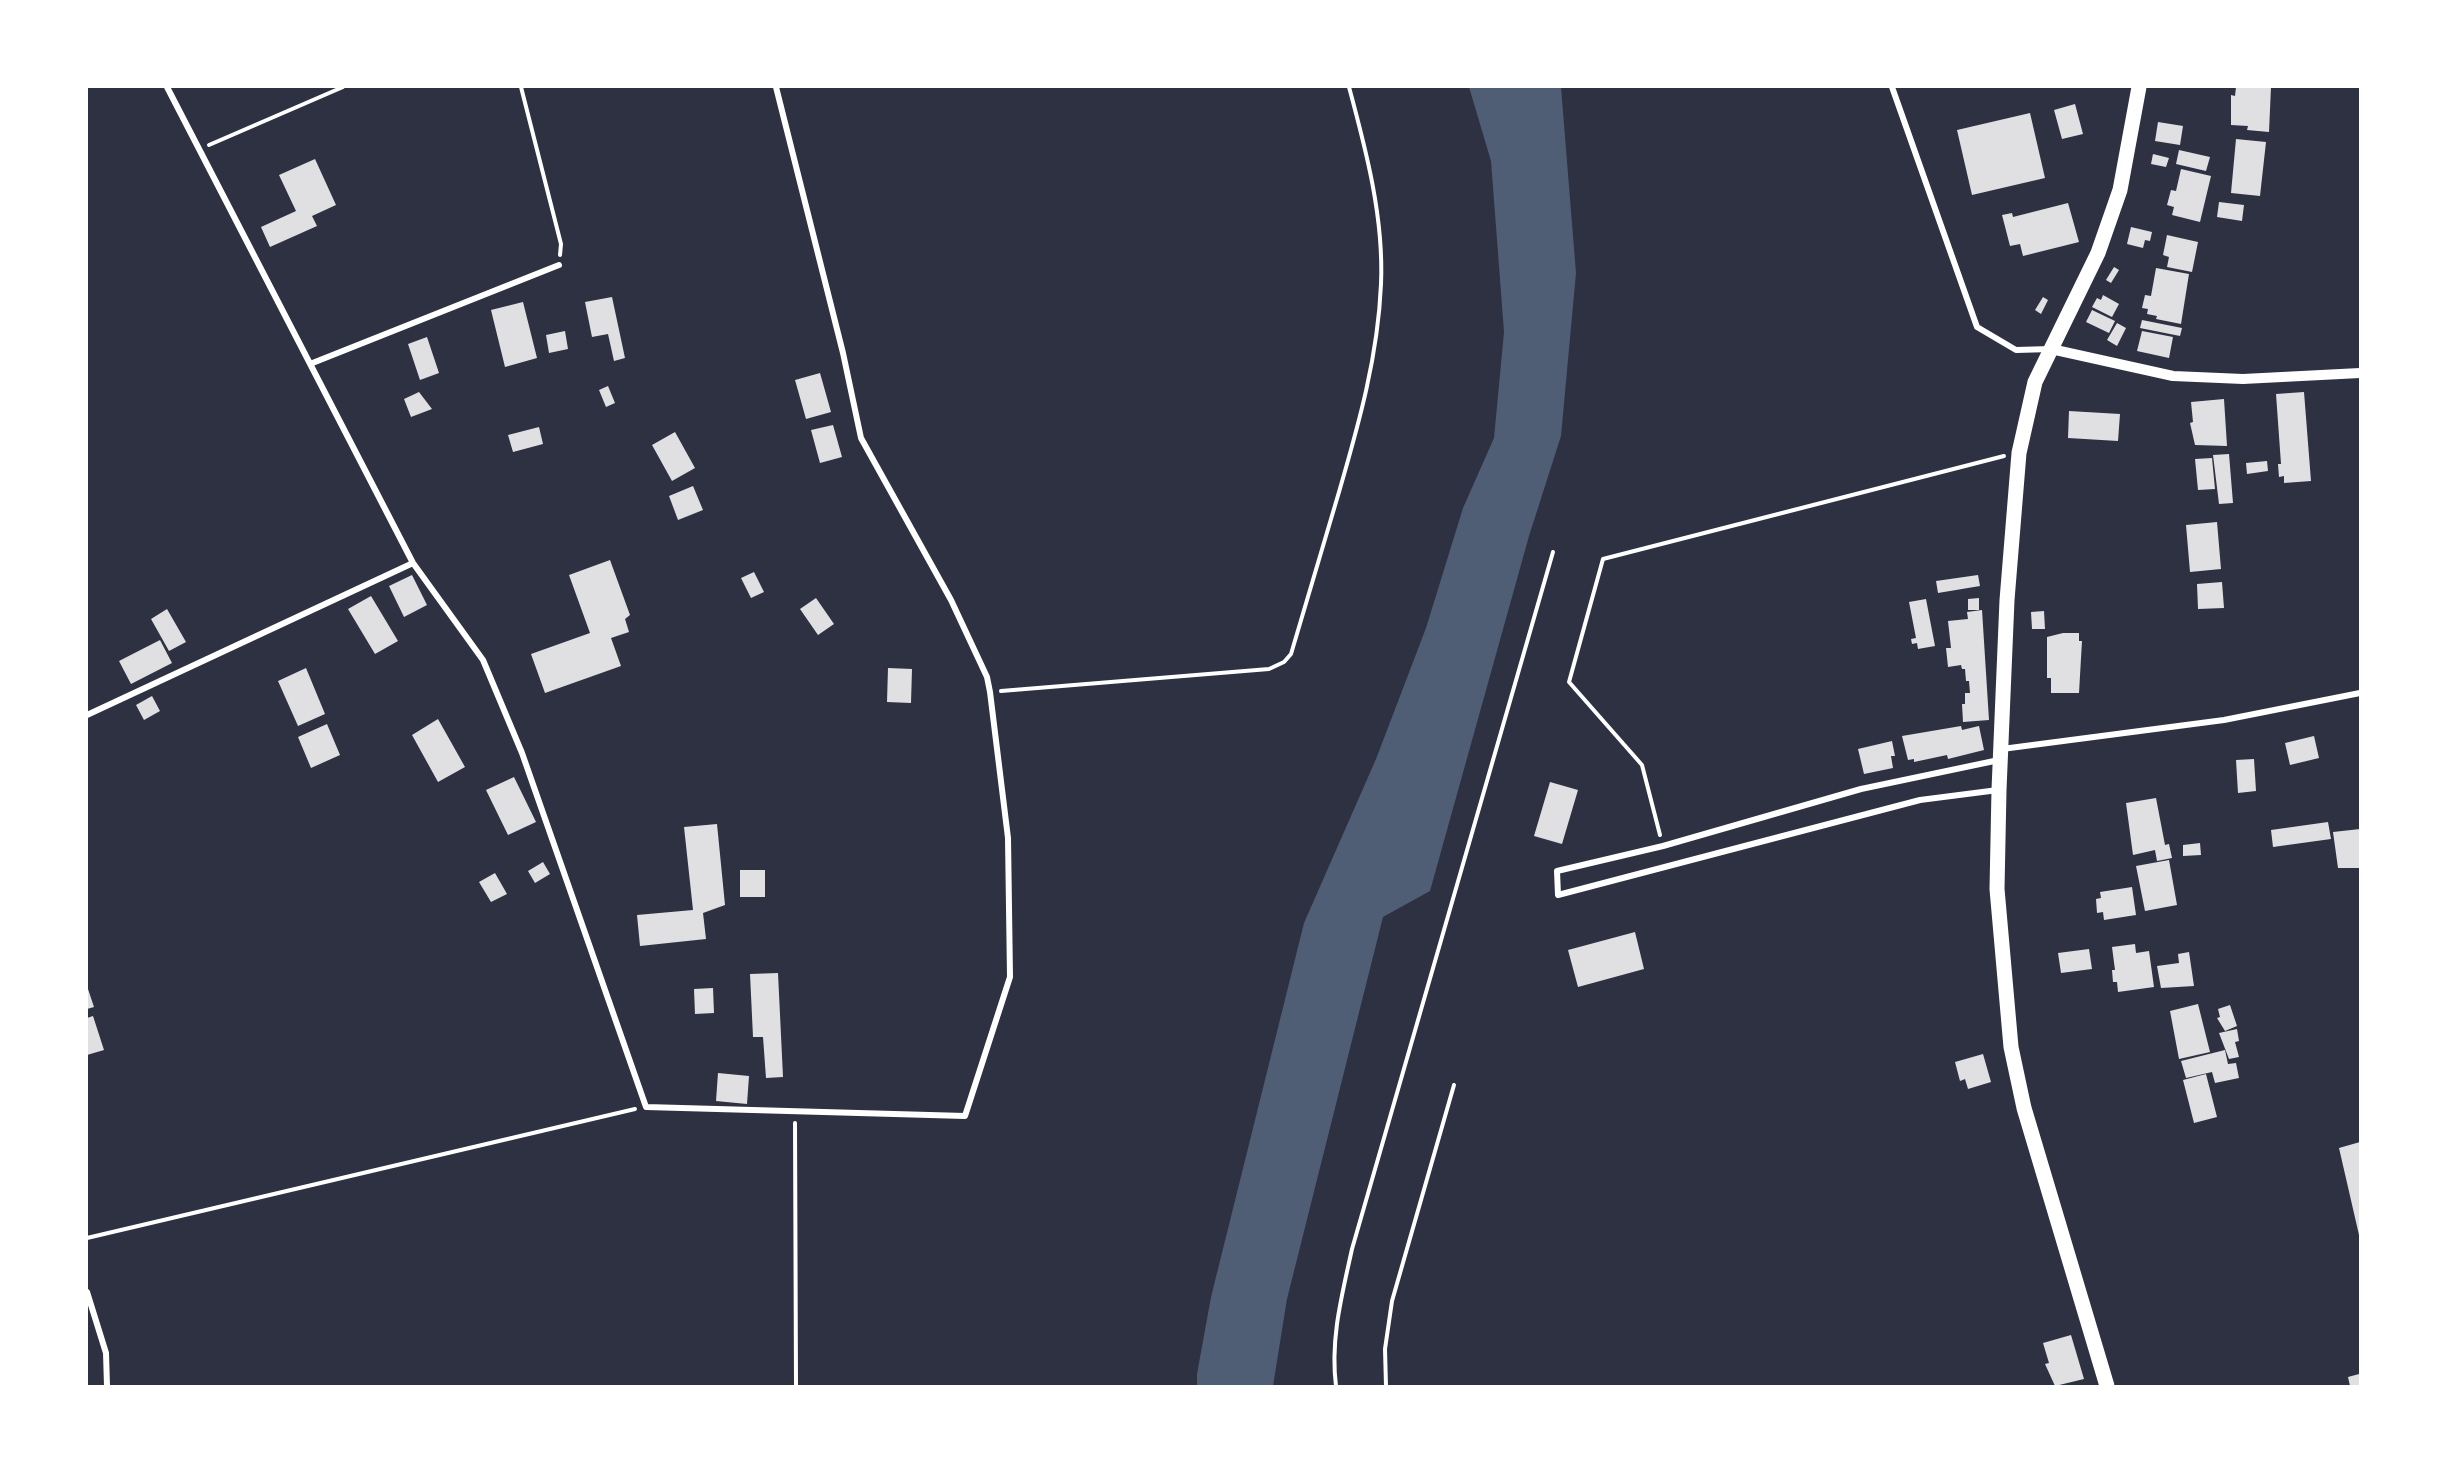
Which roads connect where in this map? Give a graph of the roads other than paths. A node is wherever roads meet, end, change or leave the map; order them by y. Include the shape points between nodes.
1 (166, 87) edge
2 (776, 87) edge
3 (1892, 87) edge
4 (2139, 87) edge
5 (559, 265) road end
6 (2051, 349) junction
7 (309, 364) junction
8 (2360, 373) edge
9 (413, 563) junction
10 (2360, 693) edge
11 (87, 715) edge
12 (2001, 754) junction
13 (1999, 790) junction
14 (87, 1292) edge
15 (107, 1386) edge
16 (2107, 1386) edge

1 - 7 street
2 - 9 street via 861,438 951,600 987,677 990,692 1008,838 1010,977 964,1116 646,1107 522,753 483,660
3 - 6 street via 1977,327 2016,350
4 - 6 main road via 2120,190 2098,252
5 - 7 street
6 - 8 street via 2173,376 2243,379
6 - 12 main road via 2035,382 2019,453 2007,600
7 - 9 street
9 - 11 street
10 - 12 street via 2224,720
12 - 13 main road
12 - 13 street via 1557,871 1558,895 1920,800
13 - 16 main road via 1997,890 2011,1047 2024,1108
14 - 15 street via 106,1353

